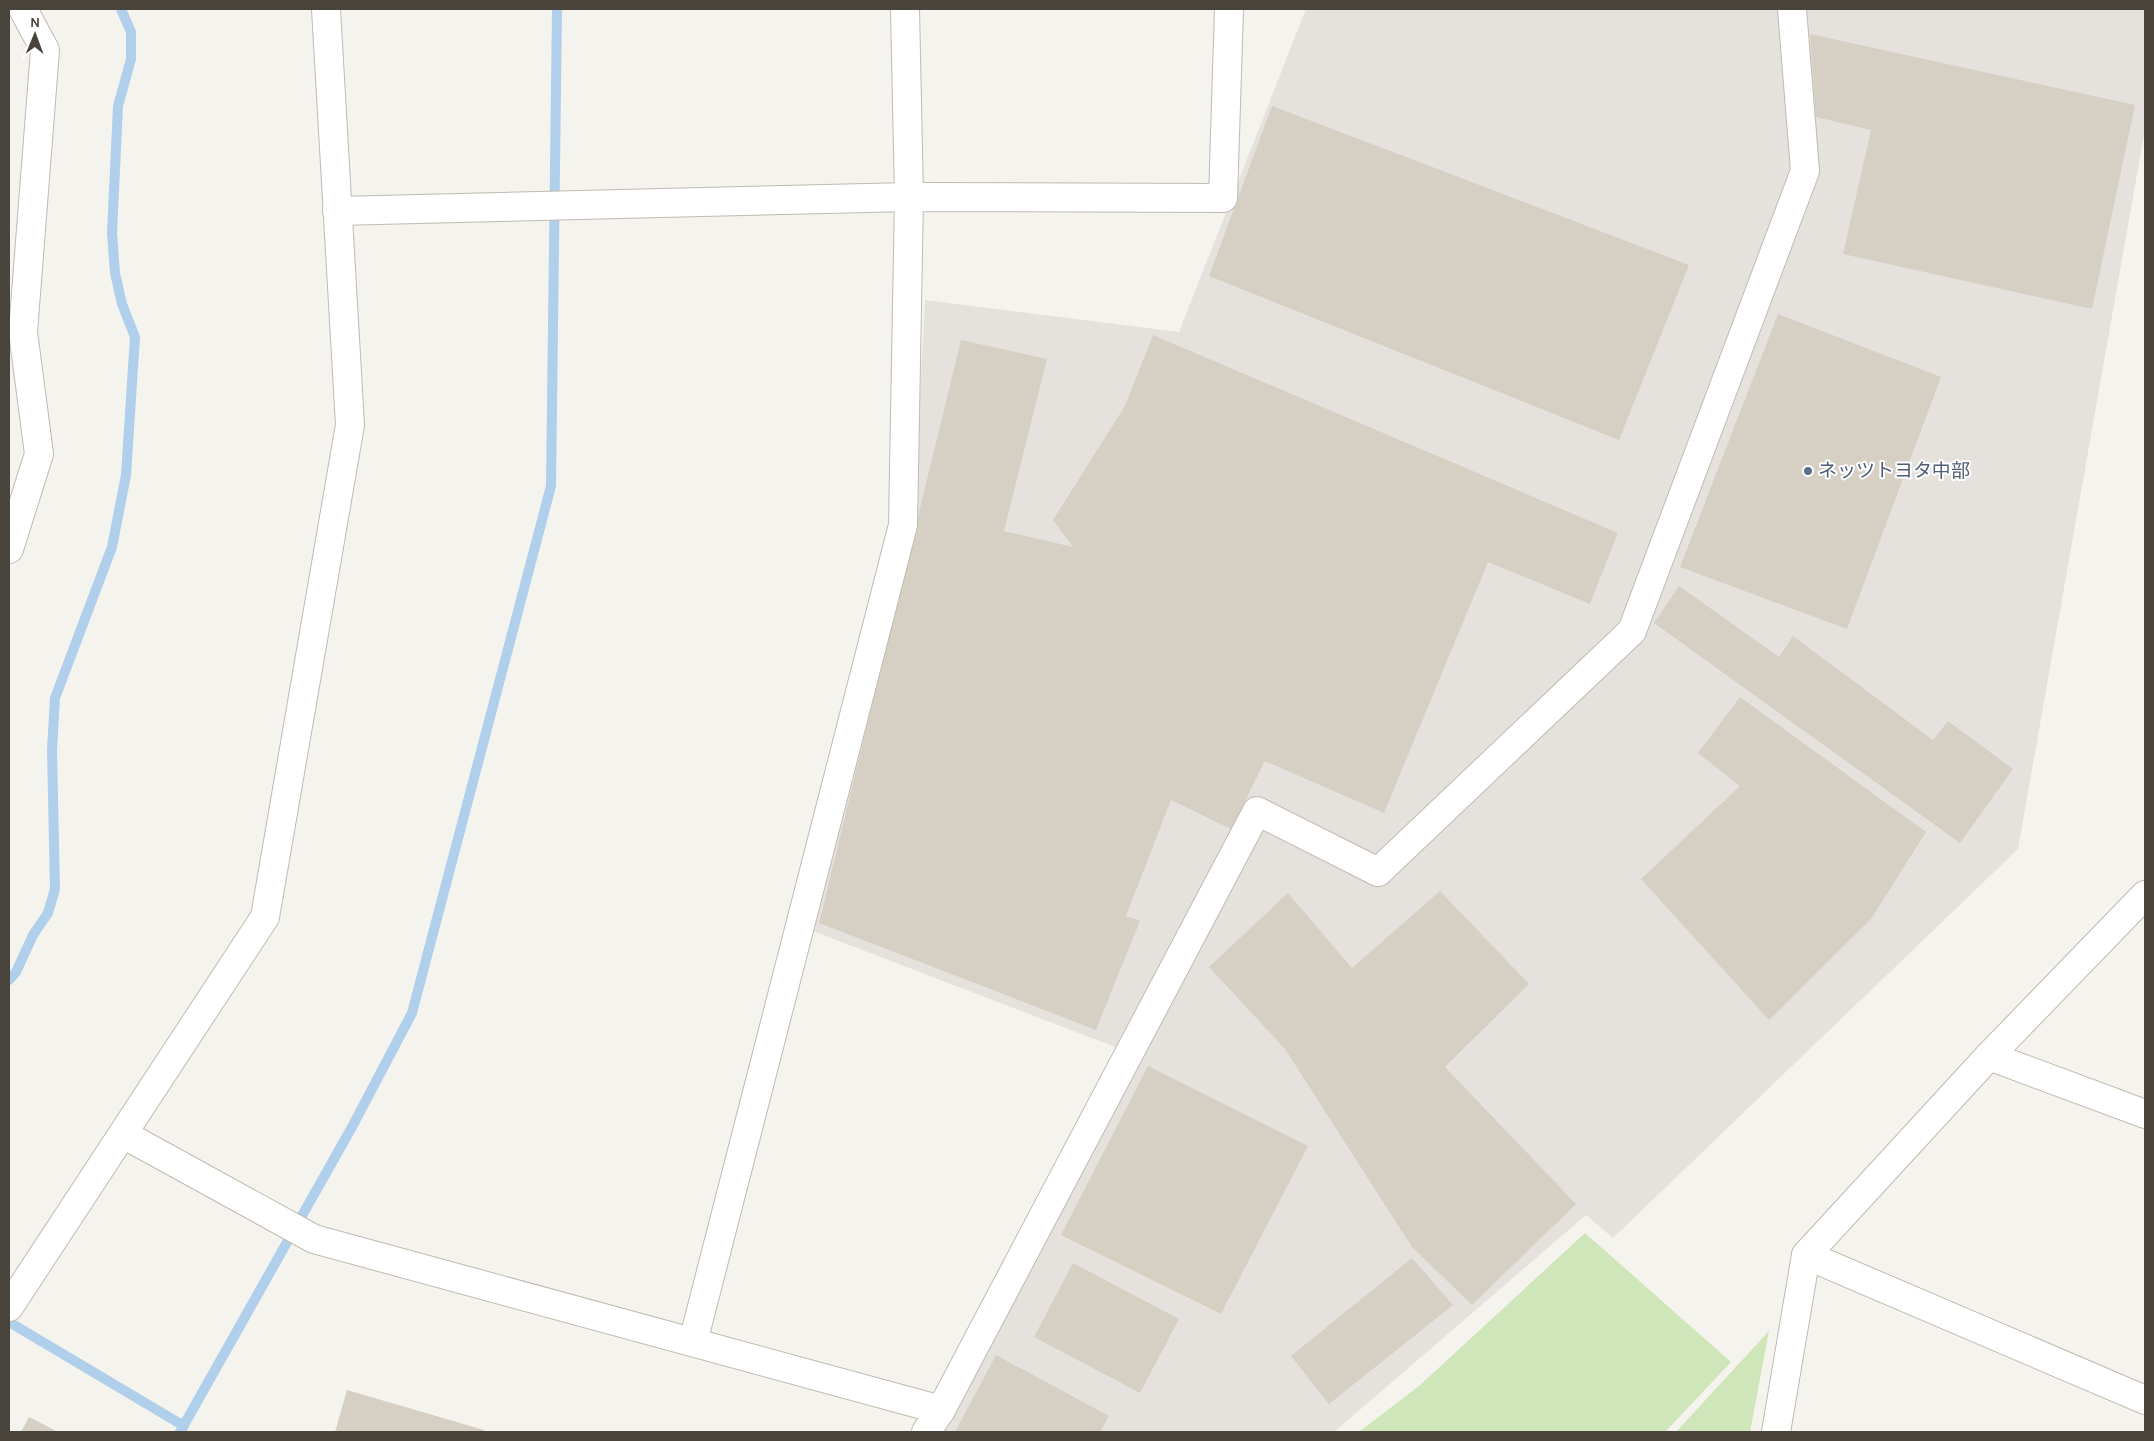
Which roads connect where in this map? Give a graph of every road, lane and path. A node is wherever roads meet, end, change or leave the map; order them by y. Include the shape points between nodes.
1 (24, 9) edge
2 (326, 9) edge
3 (905, 9) edge
4 (1229, 9) edge
5 (1792, 9) edge
6 (909, 197) junction
7 (337, 211) junction
8 (9, 549) edge
9 (2145, 895) edge
10 (1989, 1056) junction
11 (2145, 1114) edge
12 (123, 1134) junction
13 (1806, 1255) junction
14 (9, 1307) edge
15 (693, 1342) junction
16 (2145, 1400) edge
17 (941, 1410) junction
18 (926, 1432) edge
19 (1776, 1432) edge

1 - 8 street via 45,50 23,332 38,454
2 - 7 street
3 - 6 street
4 - 6 street via 1223,198
5 - 17 street via 1805,171 1632,631 1378,872 1257,811
6 - 7 street
6 - 15 street via 904,525
7 - 12 street via 350,425 265,917
9 - 10 street
10 - 11 street
10 - 13 street
12 - 14 street
12 - 15 street via 314,1239
13 - 16 street
13 - 19 street
15 - 17 street
17 - 18 street

